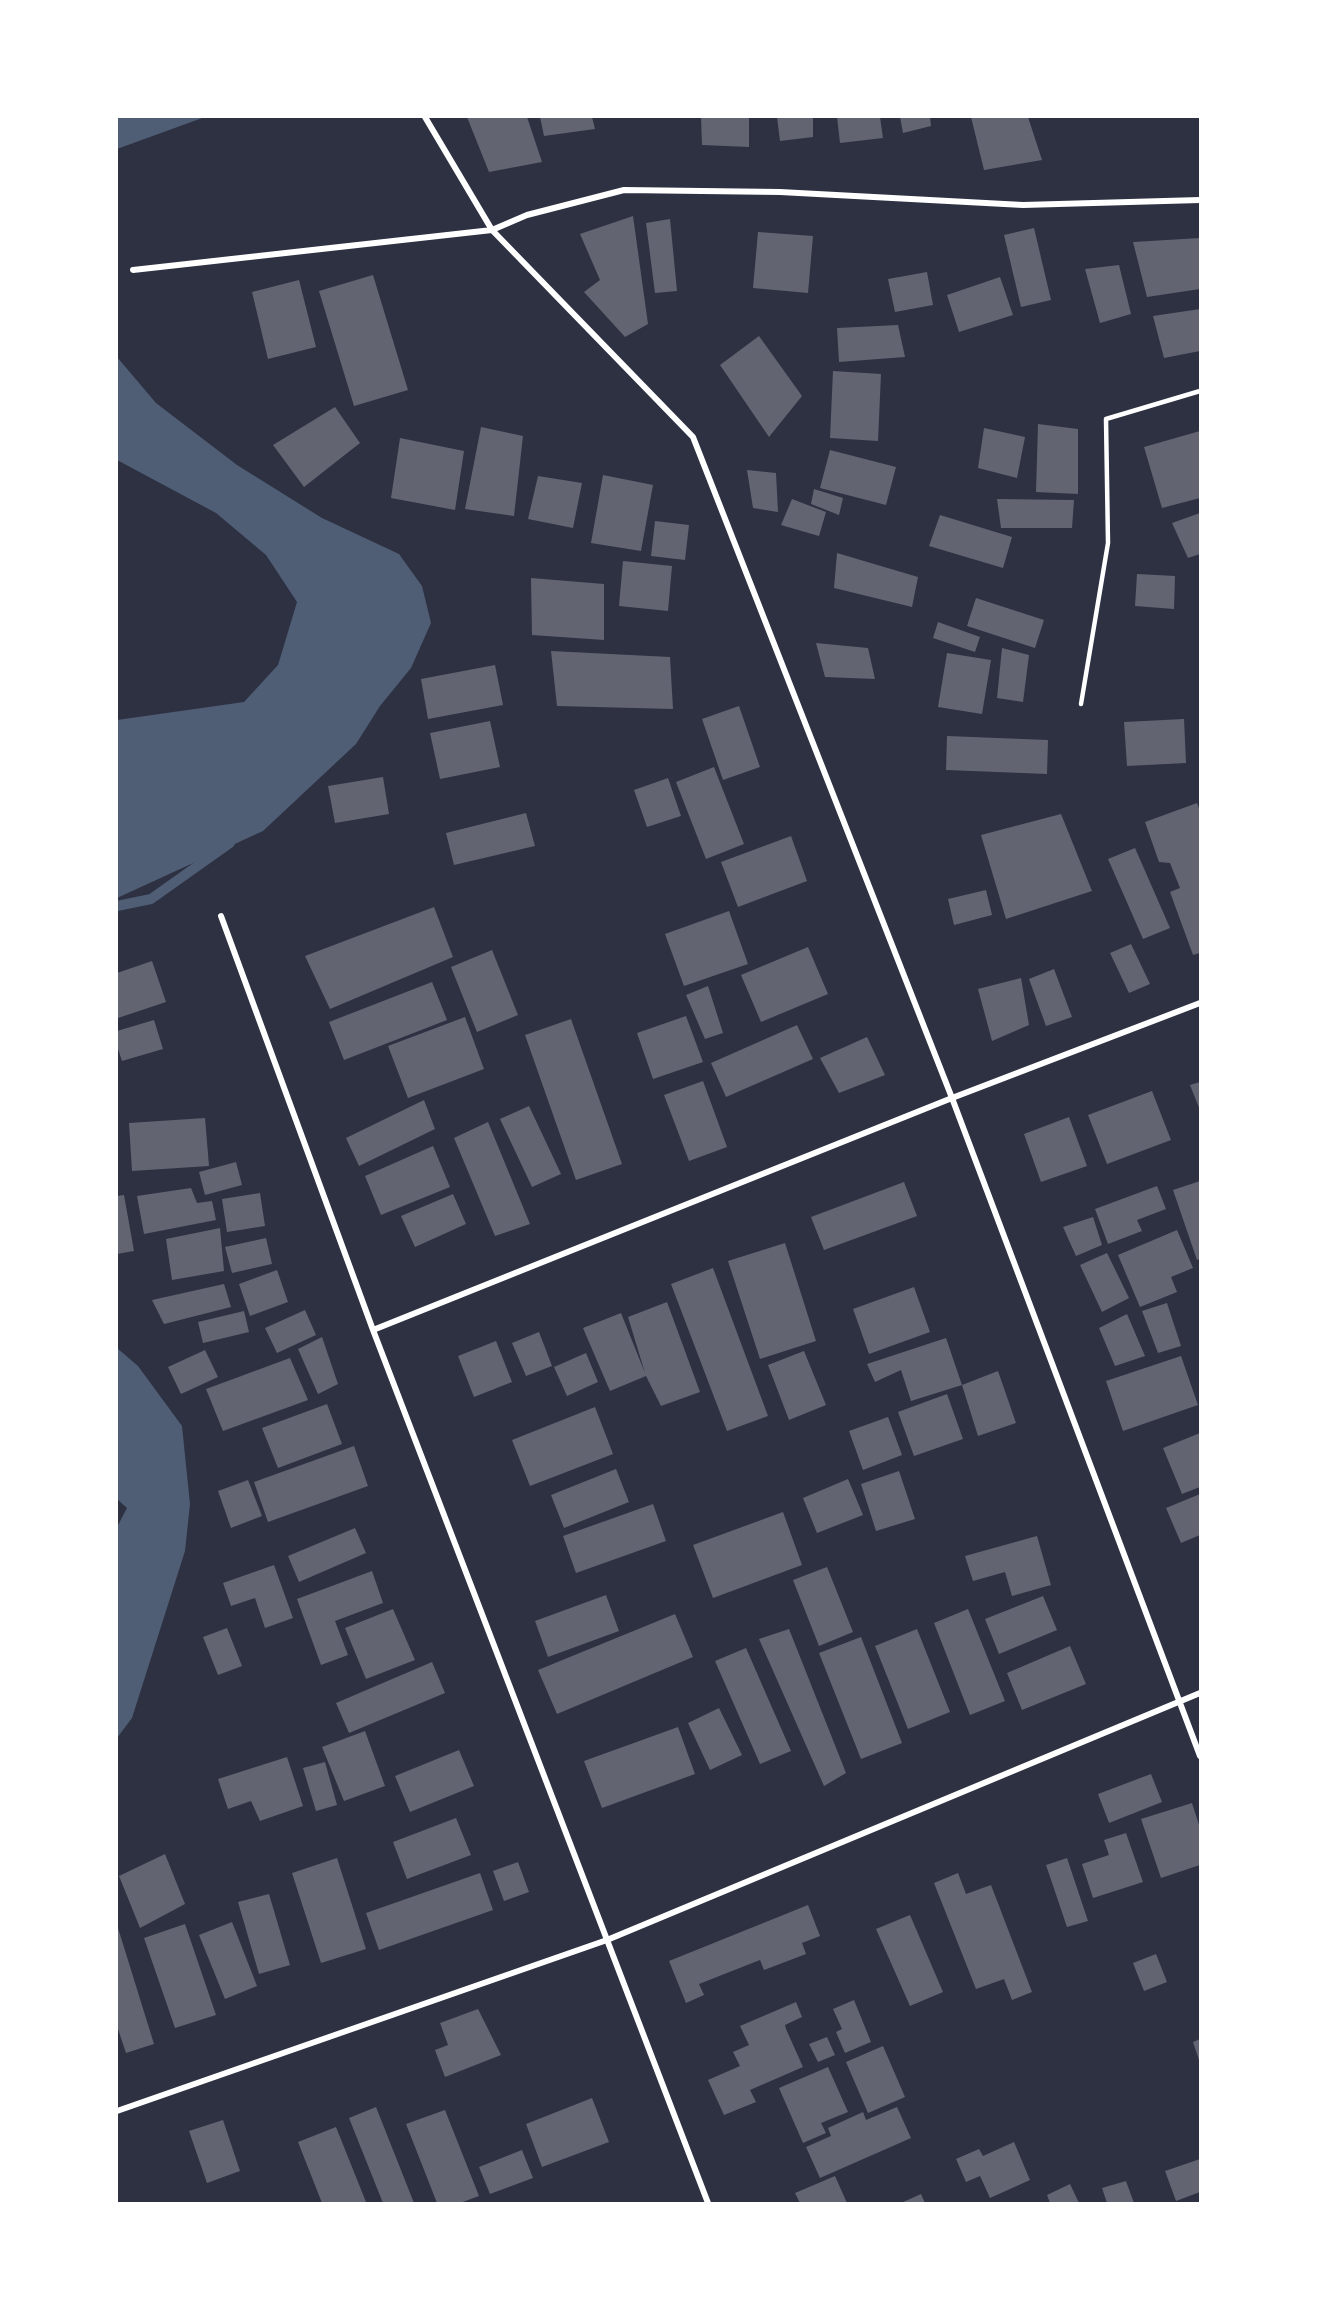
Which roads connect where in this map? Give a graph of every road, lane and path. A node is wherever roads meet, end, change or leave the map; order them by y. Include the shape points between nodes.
1 (425, 117) edge
2 (1200, 200) edge
3 (492, 230) junction
4 (133, 270) dead end
5 (1200, 391) edge
6 (1081, 704) dead end
7 (221, 916) dead end
8 (1200, 1004) edge
9 (952, 1098) junction
10 (373, 1330) junction
11 (1200, 1693) edge
12 (1178, 1701) junction
13 (1200, 1756) edge
14 (607, 1940) junction
15 (117, 2111) edge
16 (708, 2203) edge

1 - 3 street
2 - 3 street via 1023,205 769,191 624,190 527,215
3 - 4 street
3 - 9 street via 693,437
5 - 6 lane via 1106,419 1108,543
7 - 10 street
8 - 9 street
9 - 10 street
9 - 12 street
10 - 14 street
11 - 12 street
12 - 13 street
12 - 14 street
14 - 15 street
14 - 16 street

